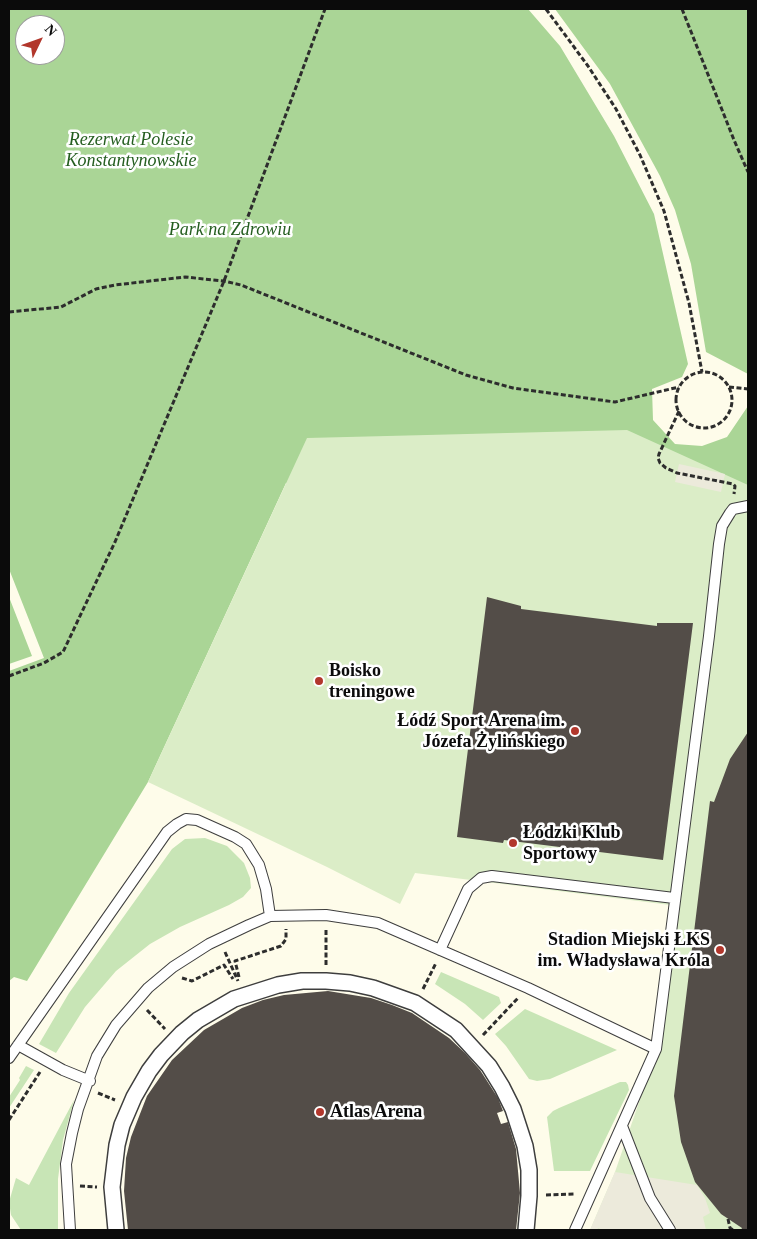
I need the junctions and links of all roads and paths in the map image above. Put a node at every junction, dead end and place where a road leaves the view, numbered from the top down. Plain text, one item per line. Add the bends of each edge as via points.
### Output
1 (326, 9) edge
2 (546, 9) edge
3 (682, 9) edge
4 (748, 172) edge
5 (224, 281) junction
6 (9, 312) edge
7 (702, 372) junction
8 (679, 387) junction
9 (729, 387) junction
10 (748, 389) edge
11 (678, 411) junction
12 (748, 506) edge
13 (733, 510) junction
14 (9, 676) edge
15 (674, 898) junction
16 (270, 916) junction
17 (286, 916) junction
18 (325, 947) dead end
19 (440, 950) junction
20 (325, 957) dead end
21 (230, 962) dead end
22 (433, 969) dead end
23 (233, 979) dead end
24 (192, 981) dead end
25 (427, 982) dead end
26 (528, 988) junction
27 (149, 1013) dead end
28 (159, 1024) dead end
29 (488, 1030) dead end
30 (18, 1045) junction
31 (656, 1050) junction
32 (9, 1058) edge
33 (47, 1062) junction
34 (90, 1081) junction
35 (98, 1093) dead end
36 (110, 1098) dead end
37 (9, 1120) edge
38 (622, 1126) junction
39 (557, 1194) dead end
40 (568, 1194) dead end
41 (728, 1219) dead end
42 (70, 1230) edge
43 (116, 1230) edge
44 (526, 1230) edge
45 (575, 1230) edge
46 (670, 1230) edge
47 (733, 1230) edge

1 - 5 path
2 - 7 path via 616,109 640,155 664,211 689,303
3 - 4 path
5 - 6 path via 185,277 115,285 96,289 61,307
5 - 8 path via 466,375 514,388 615,402
5 - 14 path via 115,542 63,652
7 - 8 path via 689,377
7 - 9 path via 718,375
8 - 11 path
9 - 10 path
9 - 11 path via 733,401 729,415 718,425 698,428 685,421
11 - 13 path via 659,454 660,463 677,473 733,484
12 - 13 lane
13 - 15 lane via 722,526 719,544
15 - 19 lane via 492,876 481,878 468,889
15 - 31 lane
16 - 17 lane
16 - 30 lane via 259,865 246,844 197,820 186,819 167,832
16 - 34 lane via 209,944 148,988 116,1025 98,1056
17 - 19 lane via 326,915 378,923
17 - 21 path via 286,939 281,946 235,961 237,976
18 - 20 path
19 - 26 lane
22 - 25 path
23 - 24 path via 224,966
26 - 29 path
26 - 31 lane
27 - 28 path
30 - 32 lane
30 - 33 lane
31 - 38 lane
33 - 34 lane
33 - 37 path
34 - 42 lane via 78,1109 66,1164
35 - 36 path
38 - 45 lane
38 - 46 lane via 650,1198
39 - 40 path
41 - 47 path
43 - 44 street via 112,1187 117,1145 129,1106 155,1063 186,1030 225,1004 267,988 314,981 367,986 415,1003 456,1030 481,1056 514,1109 522,1133 529,1183

